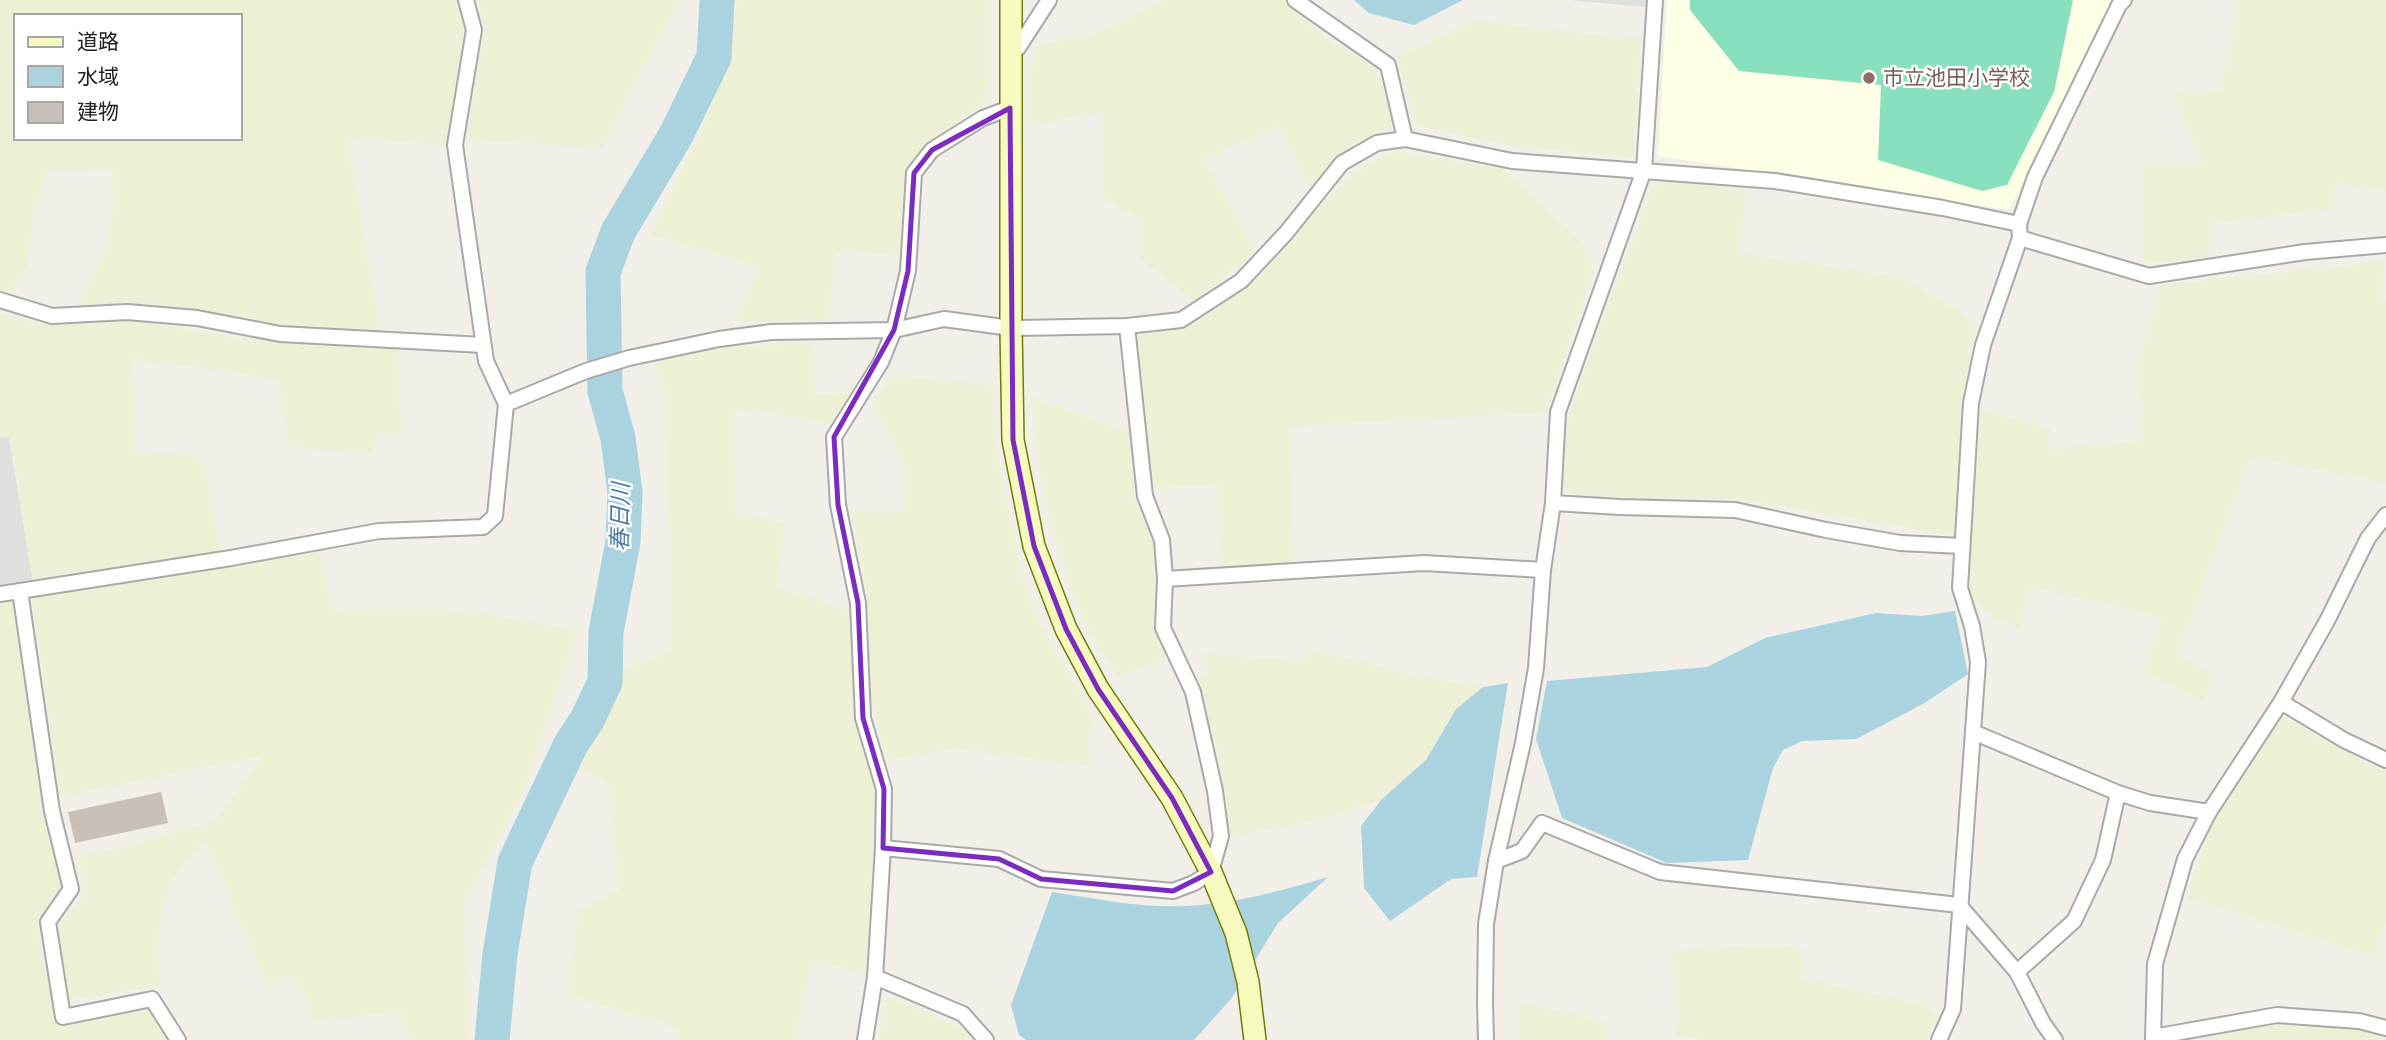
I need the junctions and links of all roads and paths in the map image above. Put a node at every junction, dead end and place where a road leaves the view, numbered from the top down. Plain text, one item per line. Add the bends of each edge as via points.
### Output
1 (466, 0) edge
2 (1011, 0) edge
3 (1049, 0) edge
4 (1295, 0) edge
5 (1655, 0) edge
6 (2124, 0) edge
7 (1012, 53) junction
8 (1010, 108) junction
9 (1405, 139) junction
10 (1644, 170) junction
11 (2020, 231) junction
12 (2386, 245) edge
13 (0, 300) edge
14 (1127, 326) junction
15 (1011, 328) junction
16 (894, 331) junction
17 (483, 345) junction
18 (506, 404) junction
19 (1553, 503) junction
20 (2386, 515) edge
21 (2386, 532) edge
22 (2368, 538) junction
23 (1962, 546) junction
24 (1543, 570) junction
25 (1165, 579) junction
26 (20, 591) junction
27 (0, 594) edge
28 (2281, 702) junction
29 (1973, 732) junction
30 (2386, 760) edge
31 (2118, 793) junction
32 (2209, 812) junction
33 (883, 848) junction
34 (1496, 861) junction
35 (1211, 872) junction
36 (1959, 905) junction
37 (2017, 972) junction
38 (875, 977) junction
39 (2386, 1028) edge
40 (2153, 1039) edge
41 (178, 1040) edge
42 (865, 1040) edge
43 (986, 1040) edge
44 (1255, 1040) edge
45 (1486, 1040) edge
46 (1939, 1040) edge
47 (2055, 1040) edge

1 - 17 street via 474,30 455,145
2 - 7 street
3 - 7 street
4 - 9 street via 1388,65
5 - 10 street
6 - 11 street via 2035,177
7 - 8 street
8 - 15 street
8 - 16 street via 983,118 932,150 914,173 908,271
9 - 10 street via 1513,161
9 - 14 street via 1377,142 1342,163 1241,281 1181,320
10 - 11 street via 1776,181 1943,208
10 - 19 street via 1558,412
11 - 12 street via 2149,276 2305,252
11 - 23 street via 1983,345 1971,404
13 - 17 street via 52,316 127,312 197,318 280,334
14 - 15 street
14 - 25 street via 1145,496 1162,540
15 - 16 street via 944,319
15 - 35 street via 1013,440 1034,546 1066,629 1098,689 1172,798
16 - 18 street via 771,332 719,339 586,371
16 - 33 street via 881,362 834,437 838,505 858,603 863,718 884,789
17 - 18 street
18 - 26 street via 495,516 484,527 379,531
19 - 23 street via 1735,510 1900,543
19 - 24 street
20 - 22 street
21 - 22 street
22 - 28 street
23 - 29 street via 1960,588 1978,662
24 - 25 street via 1424,563
24 - 34 street via 1536,668
25 - 35 street via 1163,628 1193,692 1215,791 1221,836
26 - 27 street
26 - 41 street via 52,811 71,889 48,922 63,1017 152,999
28 - 30 street
28 - 32 street
29 - 31 street
29 - 36 street
31 - 32 street
31 - 37 street via 2103,860 2074,921
32 - 40 street via 2185,859 2155,964
33 - 35 street via 999,859 1041,879 1173,891
33 - 38 street
34 - 36 street via 1522,851 1542,823 1660,872
34 - 45 street via 1486,924
35 - 44 street via 1236,933
36 - 37 street
36 - 46 street via 1953,1009
37 - 47 street
38 - 42 street
38 - 43 street via 963,1014
39 - 40 street via 2359,1021 2277,1015

